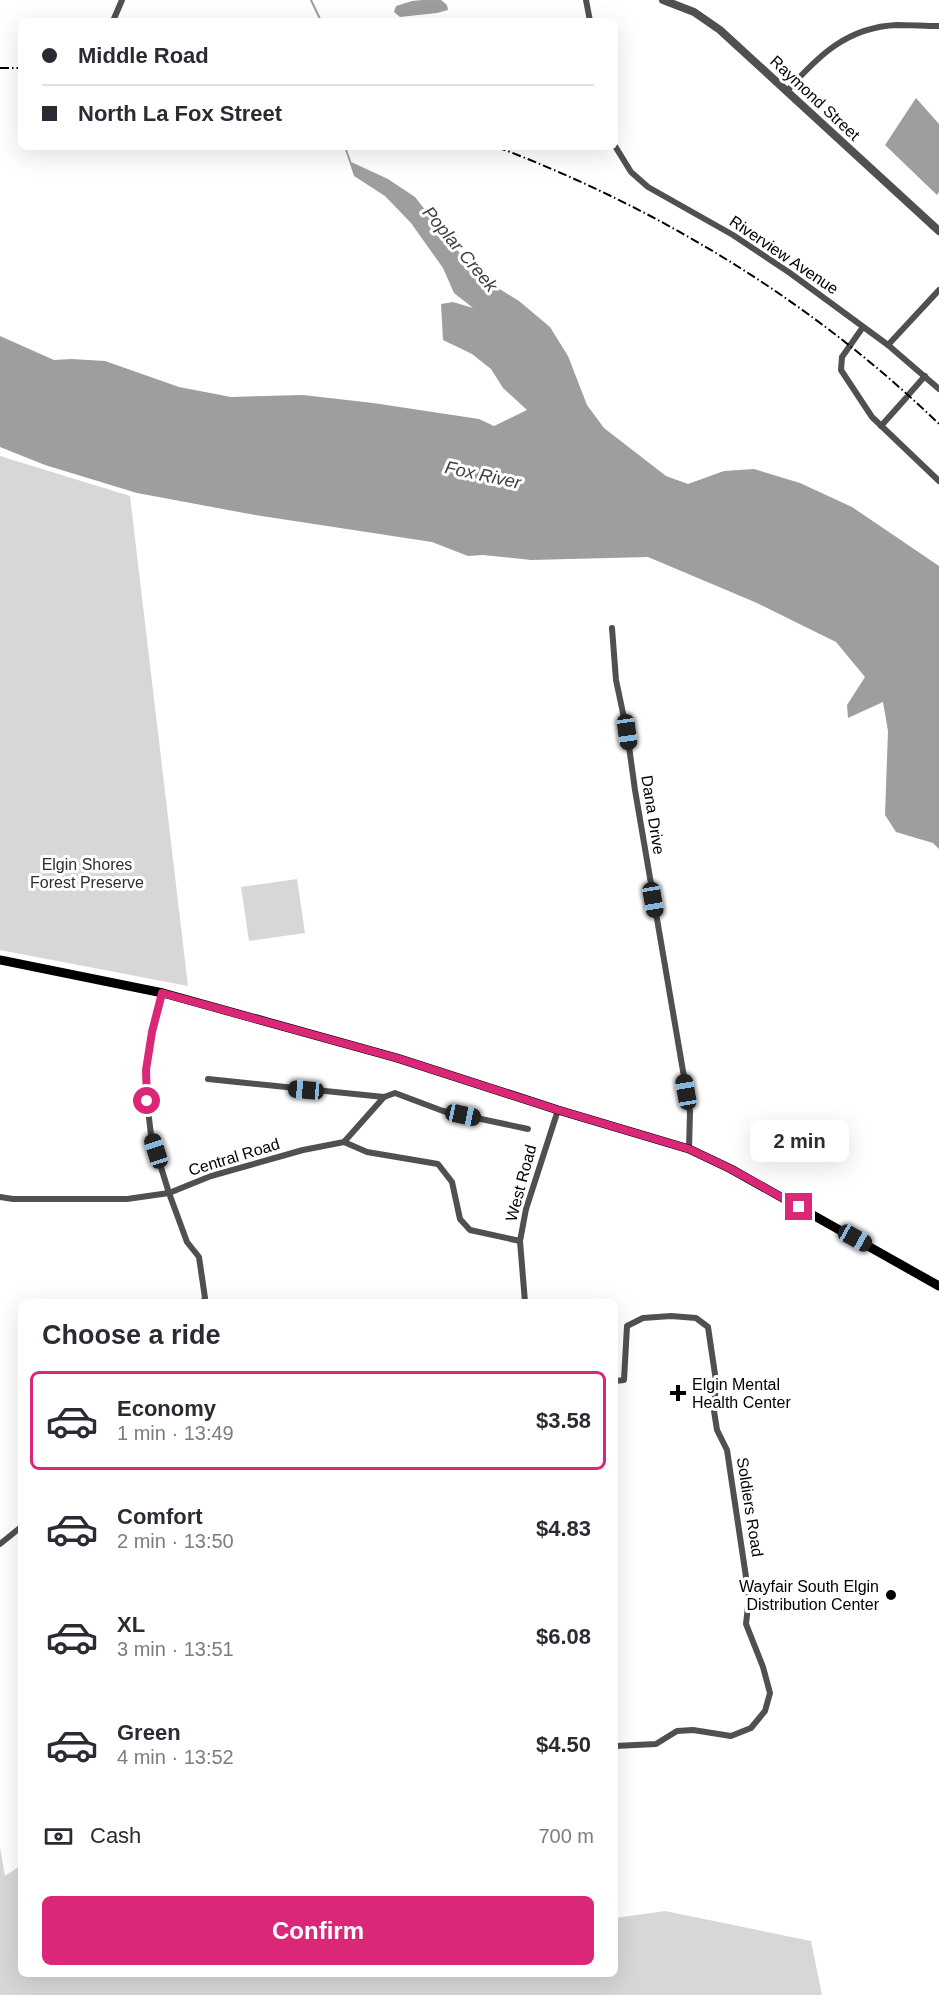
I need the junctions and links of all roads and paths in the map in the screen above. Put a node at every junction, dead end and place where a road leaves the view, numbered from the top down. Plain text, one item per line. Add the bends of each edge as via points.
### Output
1 (122, 0) edge
2 (586, 0) edge
3 (663, 0) edge
4 (114, 18) edge
5 (589, 18) edge
6 (939, 26) edge
7 (787, 91) junction
8 (617, 150) edge
9 (939, 231) edge
10 (939, 290) edge
11 (863, 327) junction
12 (888, 345) junction
13 (925, 376) junction
14 (938, 386) edge
15 (882, 426) junction
16 (939, 481) edge
17 (612, 628) dead end
18 (0, 960) edge
19 (162, 993) junction
20 (208, 1079) dead end
21 (384, 1097) junction
22 (558, 1110) junction
23 (528, 1129) dead end
24 (344, 1142) junction
25 (689, 1149) junction
26 (169, 1193) junction
27 (0, 1197) edge
28 (520, 1241) junction
29 (939, 1286) edge
30 (204, 1299) edge
31 (525, 1299) edge
32 (618, 1381) edge
33 (18, 1529) edge
34 (0, 1544) edge
35 (618, 1746) edge

1 - 4 street
2 - 5 street
3 - 7 street, Raymond Street via 708,20
6 - 7 street via 896,25 857,33 820,56
7 - 9 street, Raymond Street
8 - 11 street, Riverview Avenue via 631,172 648,187 733,235
10 - 12 street
11 - 12 street, Riverview Avenue
11 - 15 street via 842,357 841,370
12 - 13 street, Riverview Avenue
13 - 14 street, Riverview Avenue
13 - 15 street
15 - 16 street
17 - 25 street, Dana Drive via 616,680 690,1112
18 - 19 main road
19 - 22 main road via 397,1058
19 - 26 street via 146,1070 147,1101 151,1135
20 - 21 street, West Road
21 - 23 street, West Road via 395,1093 443,1111
21 - 24 street
22 - 25 main road
22 - 28 street, West Road via 526,1209
24 - 26 street, Central Road via 211,1176
24 - 28 street via 367,1152 438,1164 452,1182 460,1219 470,1230
25 - 29 main road
26 - 27 street, Central Road via 127,1199
26 - 30 street via 186,1242 199,1257
28 - 31 street, West Road
32 - 35 street, Soldiers Road via 624,1380 627,1326 643,1318 671,1316 696,1318 708,1327 716,1381 717,1431 727,1450 749,1597 746,1624 770,1694 765,1711 751,1728 731,1736 676,1731 656,1744
33 - 34 street

